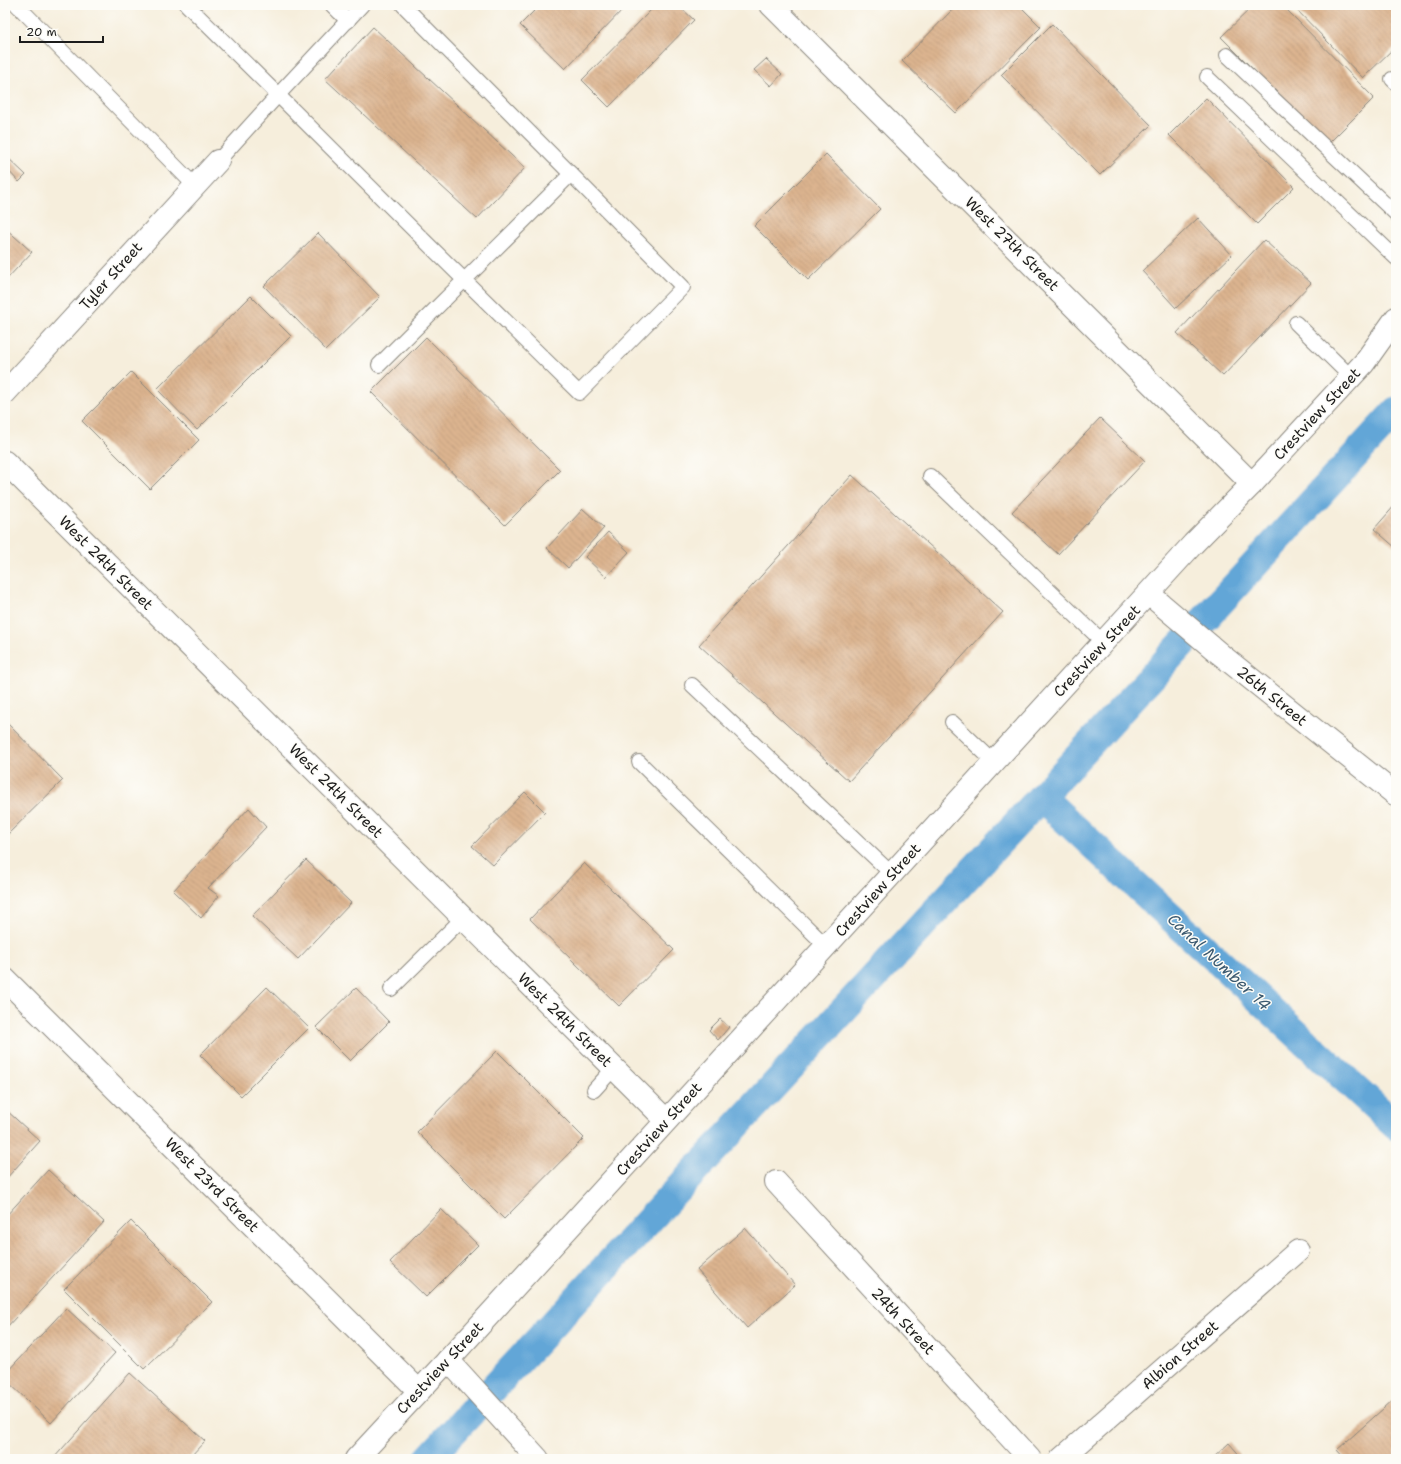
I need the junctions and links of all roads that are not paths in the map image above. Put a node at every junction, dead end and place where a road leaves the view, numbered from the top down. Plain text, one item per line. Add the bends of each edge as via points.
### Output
1 (17, 5) edge
2 (187, 5) edge
3 (332, 5) edge
4 (362, 5) edge
5 (403, 5) edge
6 (771, 5) edge
7 (348, 21) junction
8 (1227, 55) dead end
9 (1207, 77) dead end
10 (278, 95) junction
11 (218, 161) joint
12 (571, 174) junction
13 (194, 185) junction
14 (1396, 214) edge
15 (1396, 258) edge
16 (465, 280) junction
17 (1396, 318) edge
18 (1296, 323) dead end
19 (379, 365) dead end
20 (1351, 377) junction
21 (5, 393) edge
22 (5, 462) edge
23 (930, 476) dead end
24 (1252, 484) junction
25 (1149, 594) junction
26 (1104, 643) junction
27 (692, 685) dead end
28 (952, 722) dead end
29 (639, 762) dead end
30 (995, 763) junction
31 (1396, 795) edge
32 (892, 874) junction
33 (463, 918) junction
34 (826, 946) junction
35 (5, 979) edge
36 (391, 989) dead end
37 (614, 1068) junction
38 (594, 1090) dead end
39 (666, 1120) junction
40 (776, 1182) dead end
41 (1298, 1251) dead end
42 (448, 1360) junction
43 (418, 1390) junction
44 (356, 1459) edge
45 (538, 1459) edge
46 (1030, 1459) edge
47 (1061, 1459) edge

1 - 13 lane
2 - 10 lane
3 - 7 lane
4 - 7 lane
5 - 12 lane
6 - 24 street, West 27th Street
7 - 10 lane
8 - 14 lane
9 - 15 lane
10 - 11 lane
10 - 16 lane
11 - 13 street, Tyler Street
12 - 16 lane
12 - 16 lane via 683,287 579,393
13 - 21 street, Tyler Street
16 - 19 lane
17 - 20 street, Crestview Street
18 - 20 lane
20 - 24 street, Crestview Street
22 - 33 street, West 24th Street
23 - 26 lane
24 - 25 street, Crestview Street via 1193,544
25 - 26 street, Crestview Street
25 - 31 street, 26th Street
26 - 30 street, Crestview Street
27 - 32 lane
28 - 30 lane
29 - 34 lane
30 - 32 street, Crestview Street
32 - 34 street, Crestview Street
33 - 36 lane
33 - 37 street, West 24th Street
34 - 39 street, Crestview Street
35 - 43 street, West 23rd Street
37 - 38 lane
37 - 39 street, West 24th Street
39 - 42 street, Crestview Street
40 - 46 street, 24th Street
41 - 47 street, Albion Street
42 - 43 street, Crestview Street
42 - 45 street
43 - 44 street, Crestview Street

